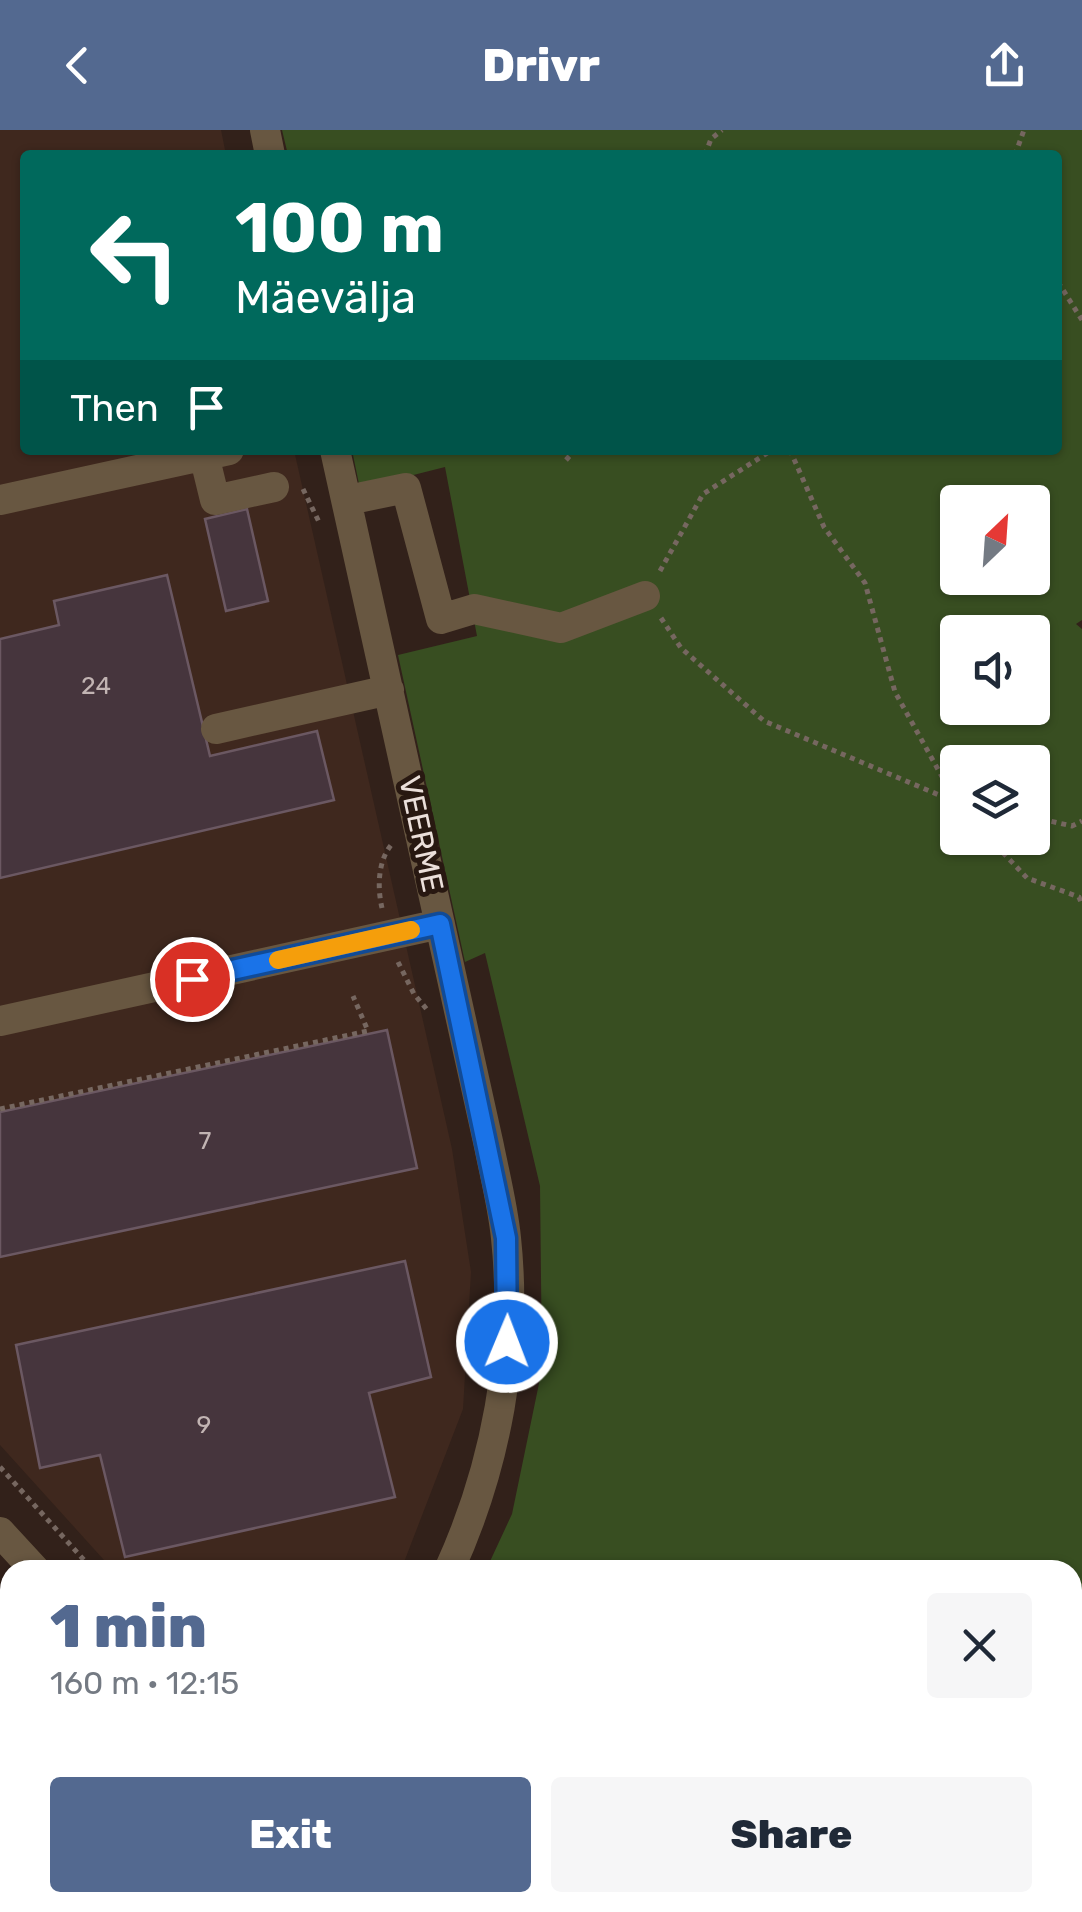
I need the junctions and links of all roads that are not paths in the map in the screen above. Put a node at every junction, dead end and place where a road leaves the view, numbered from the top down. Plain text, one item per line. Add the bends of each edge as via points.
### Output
1 (207, 455) edge
2 (216, 455) edge
3 (337, 455) edge
4 (288, 487) road end
5 (0, 500) edge
6 (348, 500) junction
7 (645, 596) road end
8 (389, 690) junction
9 (216, 729) dead end
10 (440, 924) junction
11 (0, 1021) edge
12 (0, 1532) edge
13 (26, 1560) edge
14 (454, 1560) edge

1 - 5 street
2 - 4 street via 215,500
3 - 6 street, VEERME
6 - 7 street via 406,488 440,619 474,610 562,628
6 - 8 street, VEERME
8 - 9 street
8 - 10 street, VEERME
10 - 11 street
10 - 14 street, VEERME via 498,1192 508,1298 494,1438
12 - 13 street

